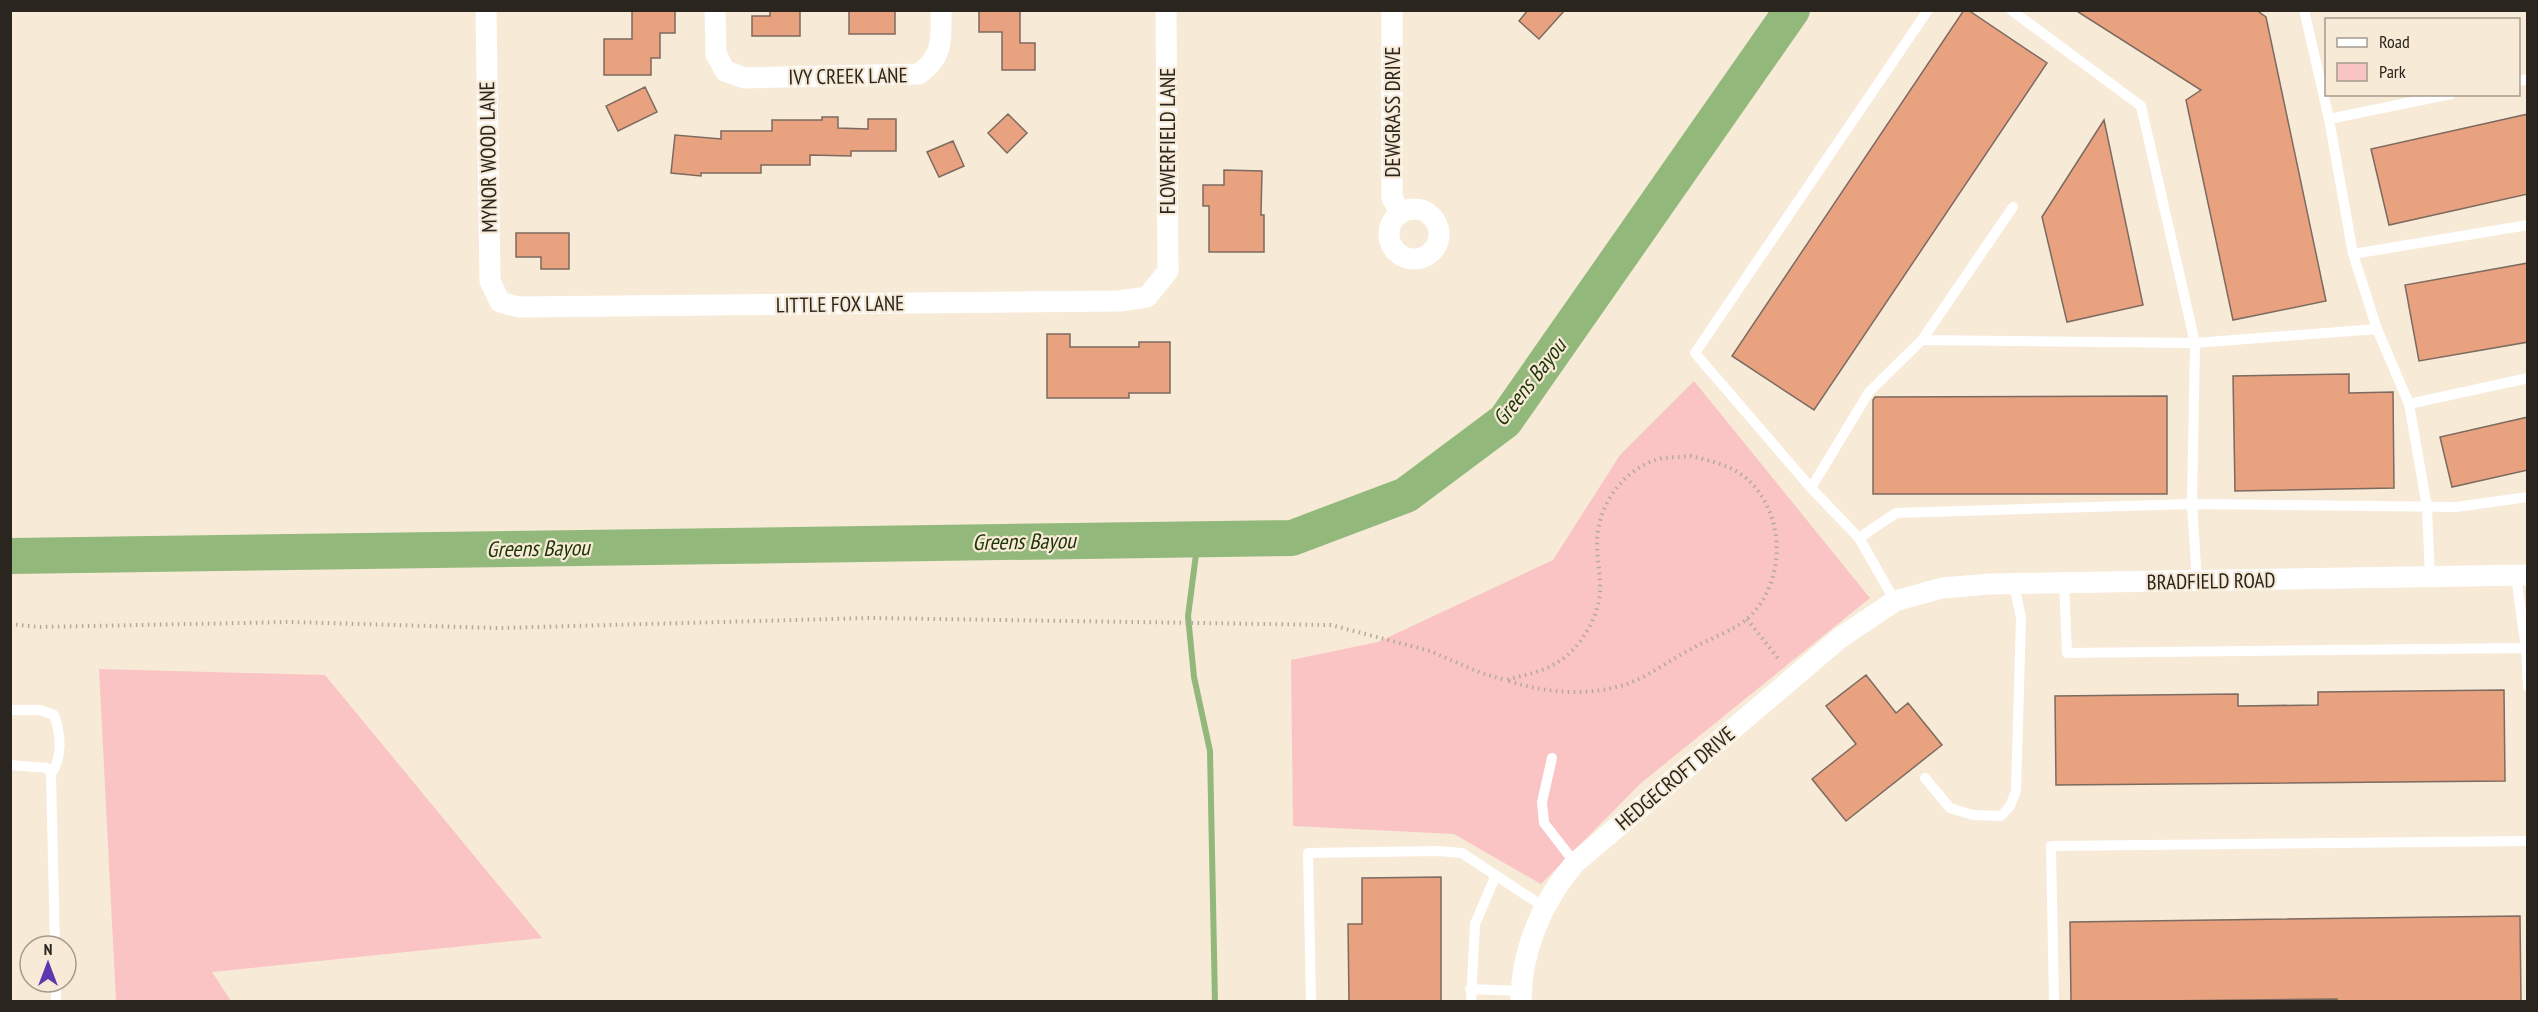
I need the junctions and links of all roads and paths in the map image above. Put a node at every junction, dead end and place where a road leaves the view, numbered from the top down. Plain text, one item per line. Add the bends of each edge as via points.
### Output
1 (486, 10) edge
2 (715, 10) edge
3 (941, 10) edge
4 (1166, 10) edge
5 (1392, 10) edge
6 (1928, 10) edge
7 (2011, 10) edge
8 (2304, 10) edge
9 (2441, 96) edge
10 (2329, 119) junction
11 (2013, 207) dead end
12 (1400, 212) dead end
13 (2528, 225) edge
14 (2353, 254) junction
15 (1168, 271) joint
16 (500, 302) joint
17 (2377, 329) junction
18 (1922, 340) junction
19 (2195, 344) junction
20 (2528, 378) edge
21 (2409, 404) junction
22 (1811, 488) junction
23 (2528, 497) edge
24 (2192, 504) junction
25 (2427, 507) junction
26 (1859, 538) junction
27 (2522, 576) edge
28 (2430, 578) junction
29 (2197, 581) junction
30 (2014, 584) junction
31 (2064, 584) junction
32 (1895, 601) junction
33 (1747, 619) junction
34 (10, 624) edge
35 (2526, 648) junction
36 (1780, 661) dead end
37 (1506, 680) junction
38 (2528, 687) edge
39 (10, 710) edge
40 (1552, 758) dead end
41 (10, 765) edge
42 (51, 774) junction
43 (1925, 778) dead end
44 (2528, 841) edge
45 (1575, 863) junction
46 (1496, 875) junction
47 (1544, 907) junction
48 (55, 934) edge
49 (1470, 990) junction
50 (1521, 996) edge
51 (1311, 1002) edge
52 (1471, 1002) edge
53 (2054, 1002) edge

1 - 16 street, MYNOR WOOD LANE via 490,281
2 - 3 street, IVY CREEK LANE via 716,54 725,71 745,78 920,74 934,64 942,43
4 - 15 street, FLOWERFIELD LANE
5 - 12 street, DEWGRASS DRIVE via 1392,198
6 - 22 lane via 1695,353
7 - 19 lane via 2141,106
8 - 10 lane
9 - 10 lane
10 - 14 lane
11 - 18 lane
13 - 14 lane
14 - 17 lane
15 - 16 street, LITTLE FOX LANE via 1147,297 1119,301 518,307
17 - 19 lane
17 - 21 lane
18 - 19 lane
18 - 22 lane via 1869,392
19 - 24 lane
20 - 21 lane
21 - 25 lane
22 - 26 lane
23 - 25 lane
24 - 25 lane
24 - 26 lane via 1896,513
24 - 29 lane
25 - 28 lane
26 - 32 lane
27 - 28 street, BRADFIELD ROAD
27 - 35 lane
28 - 29 street, BRADFIELD ROAD
29 - 31 street, BRADFIELD ROAD
30 - 31 street, BRADFIELD ROAD
30 - 32 street, BRADFIELD ROAD via 1942,588
30 - 43 lane via 2021,618 2016,791 2010,806 2001,816 1973,815 1950,808
31 - 35 lane via 2067,653
32 - 45 street, HEDGECROFT DRIVE via 1840,638
33 - 36 path
33 - 37 path via 1628,684 1562,692
33 - 37 path via 1771,584 1777,559 1776,528 1764,499 1744,477 1719,462 1690,456 1661,459 1634,471 1616,488 1603,513 1597,541 1600,596 1579,644 1558,662
34 - 37 path via 39,627 291,622 499,628 869,618 1331,625 1430,651
35 - 38 lane
39 - 42 lane via 40,710 54,715 60,757
40 - 45 lane via 1542,802 1544,823
41 - 42 lane via 47,768
42 - 48 lane
44 - 53 lane via 2051,846
45 - 47 street, HEDGECROFT DRIVE
46 - 47 lane
46 - 49 lane via 1475,924
46 - 51 lane via 1462,853 1438,850 1308,853
47 - 50 street, HEDGECROFT DRIVE via 1527,958
49 - 50 lane
49 - 52 lane

